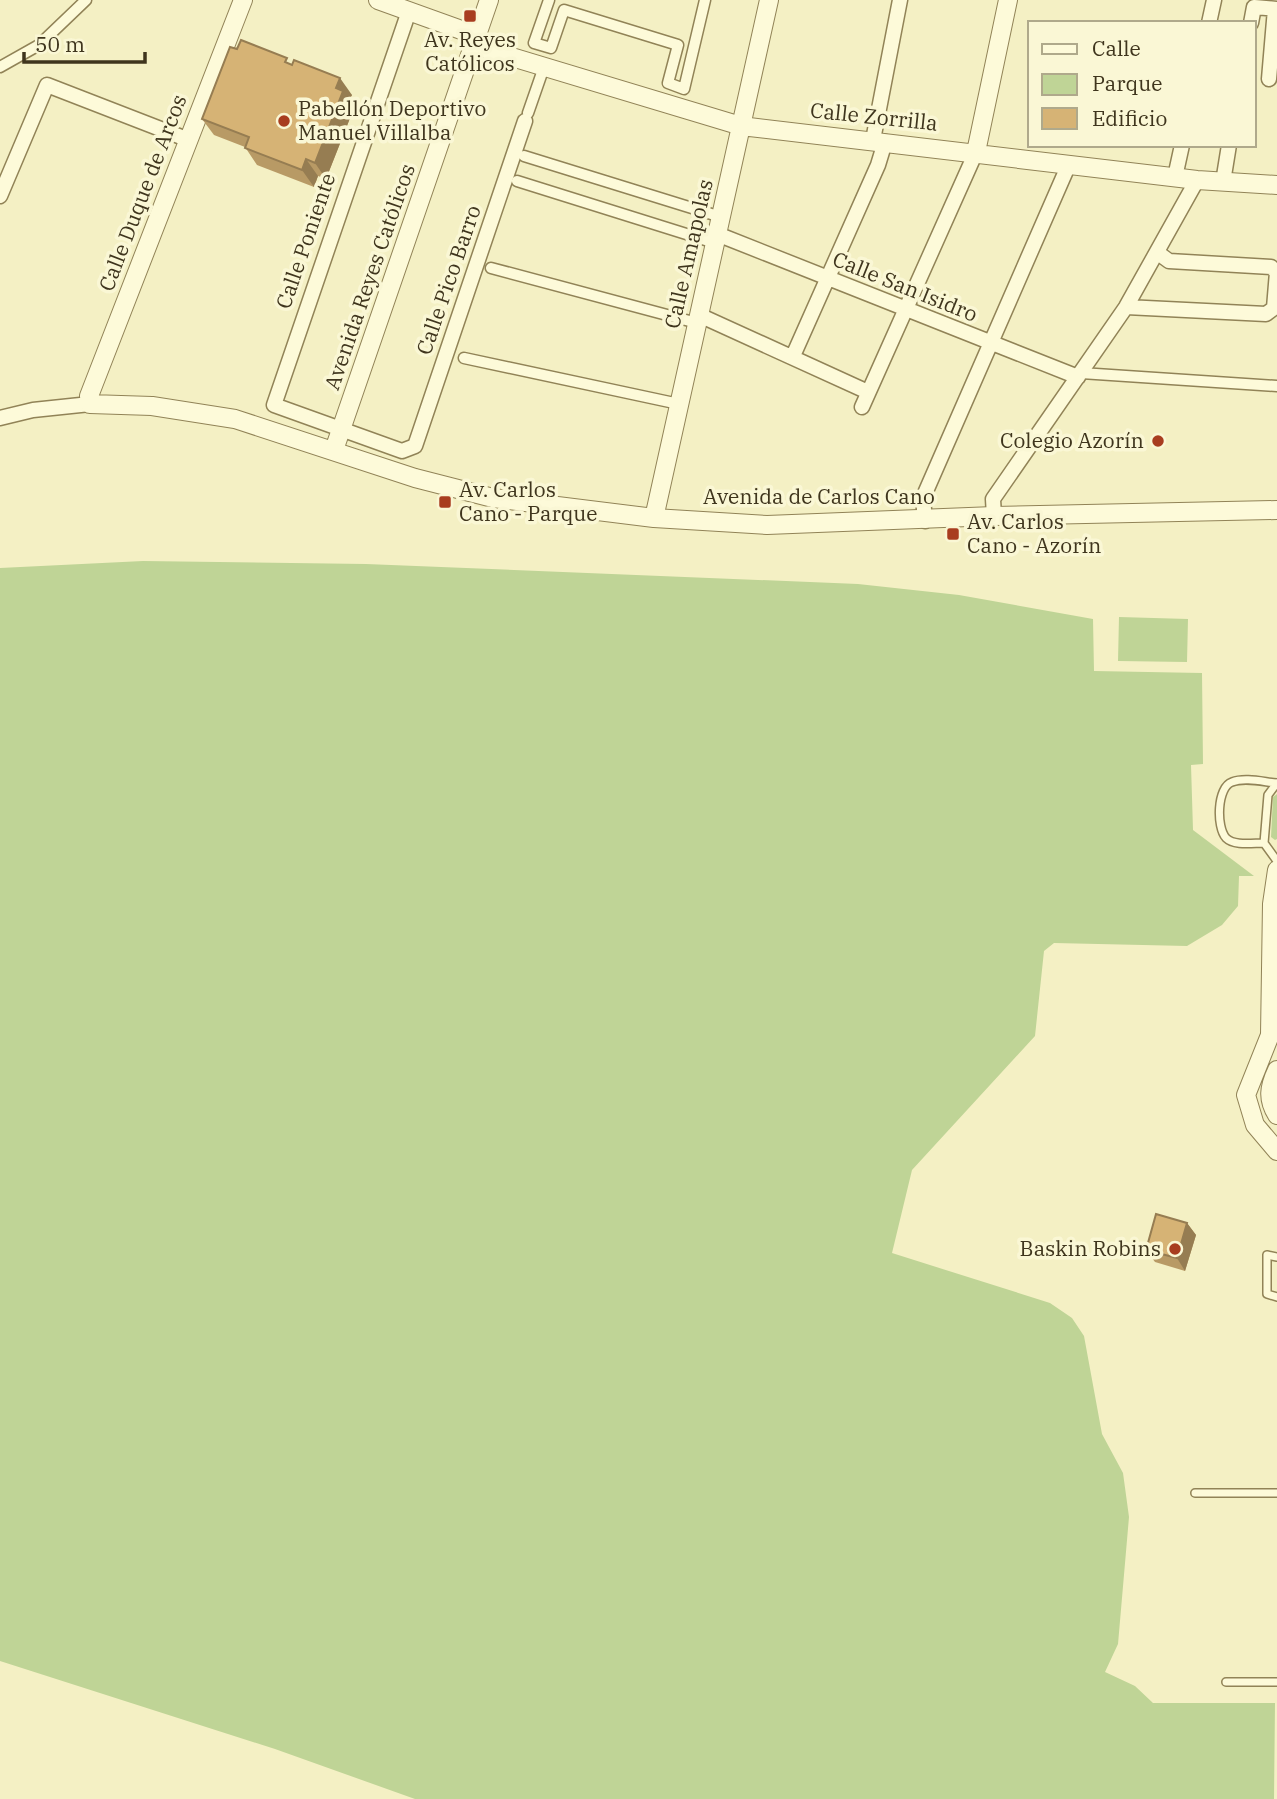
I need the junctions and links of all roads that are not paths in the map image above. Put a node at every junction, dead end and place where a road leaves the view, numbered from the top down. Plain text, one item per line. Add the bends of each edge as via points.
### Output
1 (86, 0) edge
2 (243, 0) edge
3 (378, 0) edge
4 (489, 0) edge
5 (697, 0) edge
6 (705, 0) edge
7 (769, 0) edge
8 (900, 0) edge
9 (1008, 0) edge
10 (1214, 0) edge
11 (553, 1) edge
12 (1276, 9) edge
13 (409, 11) junction
14 (1209, 21) edge
15 (1251, 21) edge
16 (477, 41) junction
17 (688, 44) junction
18 (540, 45) junction
19 (539, 65) junction
20 (0, 67) edge
21 (1267, 79) edge
22 (679, 87) junction
23 (675, 107) junction
24 (527, 117) joint
25 (741, 126) junction
26 (189, 140) junction
27 (879, 141) junction
28 (1182, 147) edge
29 (1228, 147) edge
30 (976, 152) junction
31 (524, 156) dead end
32 (1069, 164) junction
33 (1175, 177) junction
34 (1197, 180) junction
35 (517, 181) dead end
36 (1223, 182) junction
37 (1277, 185) edge
38 (0, 196) edge
39 (718, 231) junction
40 (1158, 253) junction
41 (491, 268) dead end
42 (828, 279) junction
43 (1126, 307) junction
44 (906, 310) junction
45 (698, 319) junction
46 (992, 344) junction
47 (793, 356) junction
48 (464, 358) dead end
49 (1079, 375) junction
50 (1277, 386) edge
51 (868, 393) junction
52 (90, 404) junction
53 (679, 404) junction
54 (862, 407) dead end
55 (0, 418) edge
56 (341, 430) junction
57 (334, 450) junction
58 (1277, 510) edge
59 (994, 516) junction
60 (653, 518) junction
61 (925, 521) junction
62 (1277, 783) edge
63 (1264, 843) junction
64 (1277, 861) edge
65 (1277, 870) edge
66 (1277, 1070) edge
67 (1277, 1115) edge
68 (1277, 1151) edge
69 (1277, 1257) edge
70 (1277, 1297) edge
71 (1195, 1493) dead end
72 (1277, 1493) edge
73 (1226, 1682) dead end
74 (1277, 1682) edge

1 - 20 street via 39,45
2 - 26 street, Calle Duque de Arcos
3 - 13 street, Calle Zorrilla
4 - 16 street, Avenida Reyes Católicos
5 - 17 street
6 - 22 street via 684,89
7 - 25 street, Calle Amapolas
8 - 27 street
9 - 30 street
10 - 14 street
11 - 17 street
11 - 18 street, Calle Pico Barro
12 - 15 street via 1254,7
12 - 21 street
13 - 16 street, Calle Zorrilla
13 - 56 street, Calle Poniente via 274,405
16 - 19 street, Calle Zorrilla
16 - 56 street, Avenida Reyes Católicos
17 - 22 street
18 - 19 street, Calle Pico Barro
18 - 22 street via 551,48 564,10 678,45 668,83
19 - 23 street, Calle Zorrilla
19 - 24 street, Calle Pico Barro
22 - 23 street
23 - 25 street, Calle Zorrilla
24 - 56 street, Calle Pico Barro via 415,446 402,450
25 - 27 street, Calle Zorrilla
25 - 39 street, Calle Amapolas
26 - 38 street via 47,85
26 - 52 street, Calle Duque de Arcos via 89,396
27 - 30 street, Calle Zorrilla
27 - 42 street via 878,165
28 - 33 street
29 - 36 street
30 - 32 street, Calle Zorrilla
30 - 44 street
31 - 39 street
32 - 33 street, Calle Zorrilla
32 - 46 street
33 - 34 street, Calle Zorrilla
34 - 36 street, Calle Zorrilla
34 - 40 street
35 - 39 street
36 - 37 street, Calle Zorrilla
39 - 42 street, Calle San Isidro
39 - 45 street, Calle Amapolas
40 - 43 street
40 - 43 street via 1169,261 1270,267 1277,272 1274,309 1266,314
41 - 45 street
42 - 44 street, Calle San Isidro
42 - 47 street
43 - 49 street
44 - 46 street, Calle San Isidro
44 - 51 street
45 - 47 street
45 - 53 street, Calle Amapolas
46 - 49 street, Calle San Isidro
46 - 61 street via 923,498
47 - 51 street
48 - 53 street
49 - 50 street
49 - 59 street via 993,499
51 - 54 street
52 - 55 street, Avenida de Carlos Cano
52 - 57 street, Avenida de Carlos Cano via 152,406 223,417
53 - 60 street, Calle Amapolas
56 - 57 street, Avenida Reyes Católicos
57 - 60 street, Avenida de Carlos Cano via 493,498
58 - 59 street, Avenida de Carlos Cano
59 - 61 street, Avenida de Carlos Cano
60 - 61 street, Avenida de Carlos Cano via 767,525
62 - 63 lane via 1268,795
62 - 63 lane via 1231,782 1221,797 1222,831 1227,839
63 - 64 lane
65 - 68 street via 1272,904 1270,1035 1246,1096 1255,1125
66 - 67 street via 1269,1091
69 - 70 lane via 1267,1255 1267,1294
71 - 72 lane
73 - 74 lane

